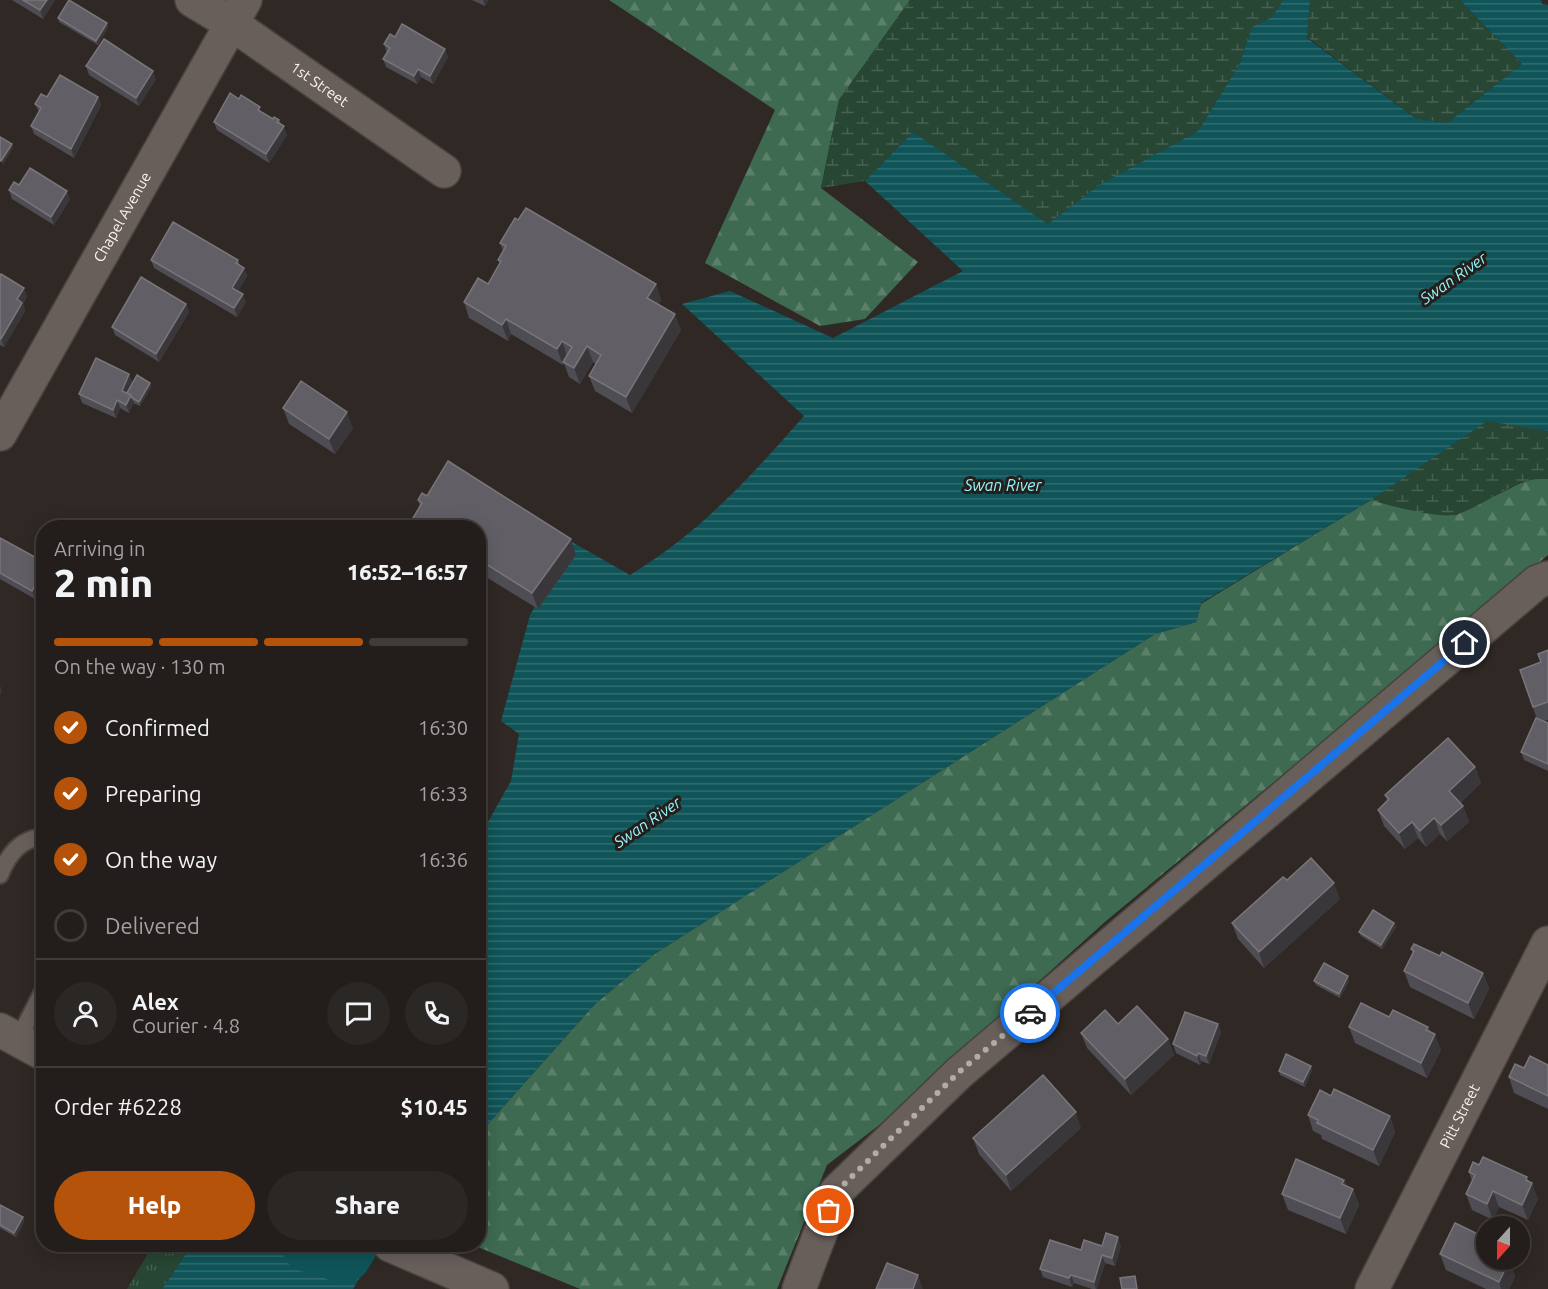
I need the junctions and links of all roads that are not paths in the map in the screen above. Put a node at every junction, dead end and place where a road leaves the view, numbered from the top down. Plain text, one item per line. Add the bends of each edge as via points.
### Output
1 (192, 0) edge
2 (238, 12) edge
3 (444, 171) dead end
4 (4, 415) edge
5 (1548, 578) edge
6 (36, 837) edge
7 (2, 862) edge
8 (1548, 943) edge
9 (36, 1006) edge
10 (20, 1041) edge
11 (407, 1252) edge
12 (492, 1289) edge
13 (799, 1289) edge
14 (1372, 1289) edge

1 - 2 street, 1st Street
2 - 3 street, 1st Street
2 - 4 street, Chapel Avenue
5 - 13 street via 1537,582 959,1072 836,1192
6 - 7 lane via 20,845
8 - 14 street, Pitt Street
9 - 10 lane
11 - 12 street

